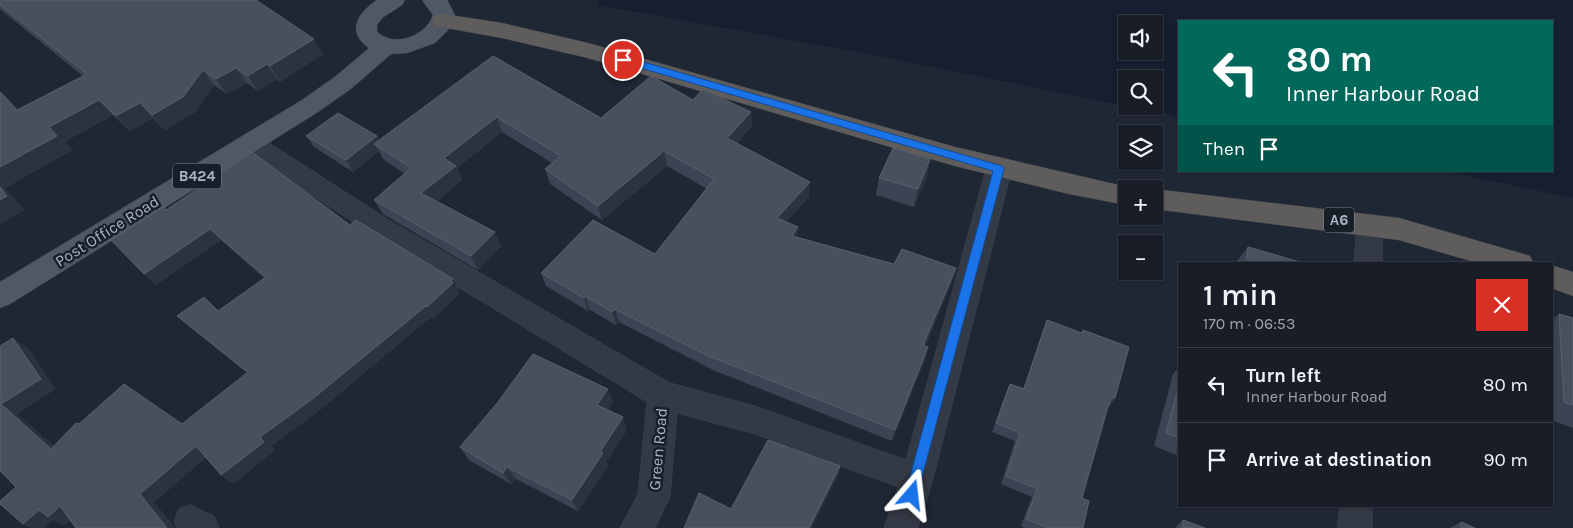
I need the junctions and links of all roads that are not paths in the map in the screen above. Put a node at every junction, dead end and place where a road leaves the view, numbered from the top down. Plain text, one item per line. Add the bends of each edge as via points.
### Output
1 (433, 0) edge
2 (381, 3) edge
3 (443, 21) junction
4 (386, 46) junction
5 (250, 143) junction
6 (998, 169) junction
7 (1118, 193) edge
8 (1163, 200) edge
9 (1370, 225) junction
10 (1368, 262) edge
11 (1513, 262) edge
12 (1553, 277) edge
13 (1573, 284) edge
14 (0, 296) edge
15 (663, 395) junction
16 (917, 478) junction
17 (1356, 507) edge
18 (637, 528) edge
19 (901, 528) edge
20 (1355, 528) edge

1 - 3 main road via 443,9
2 - 4 main road via 371,14 366,30 376,42
3 - 4 main road via 439,29 422,41
3 - 6 highway via 502,29 559,42
4 - 5 main road, Post Office Road / B424 via 338,87
5 - 14 main road, Post Office Road / B424
5 - 15 street via 380,227
6 - 7 highway
6 - 16 street
8 - 9 highway, A6
9 - 10 street
9 - 11 highway, A6 via 1432,237
12 - 13 highway
15 - 16 street via 755,420
15 - 18 street, Green Road via 654,498
16 - 19 street
17 - 20 street

